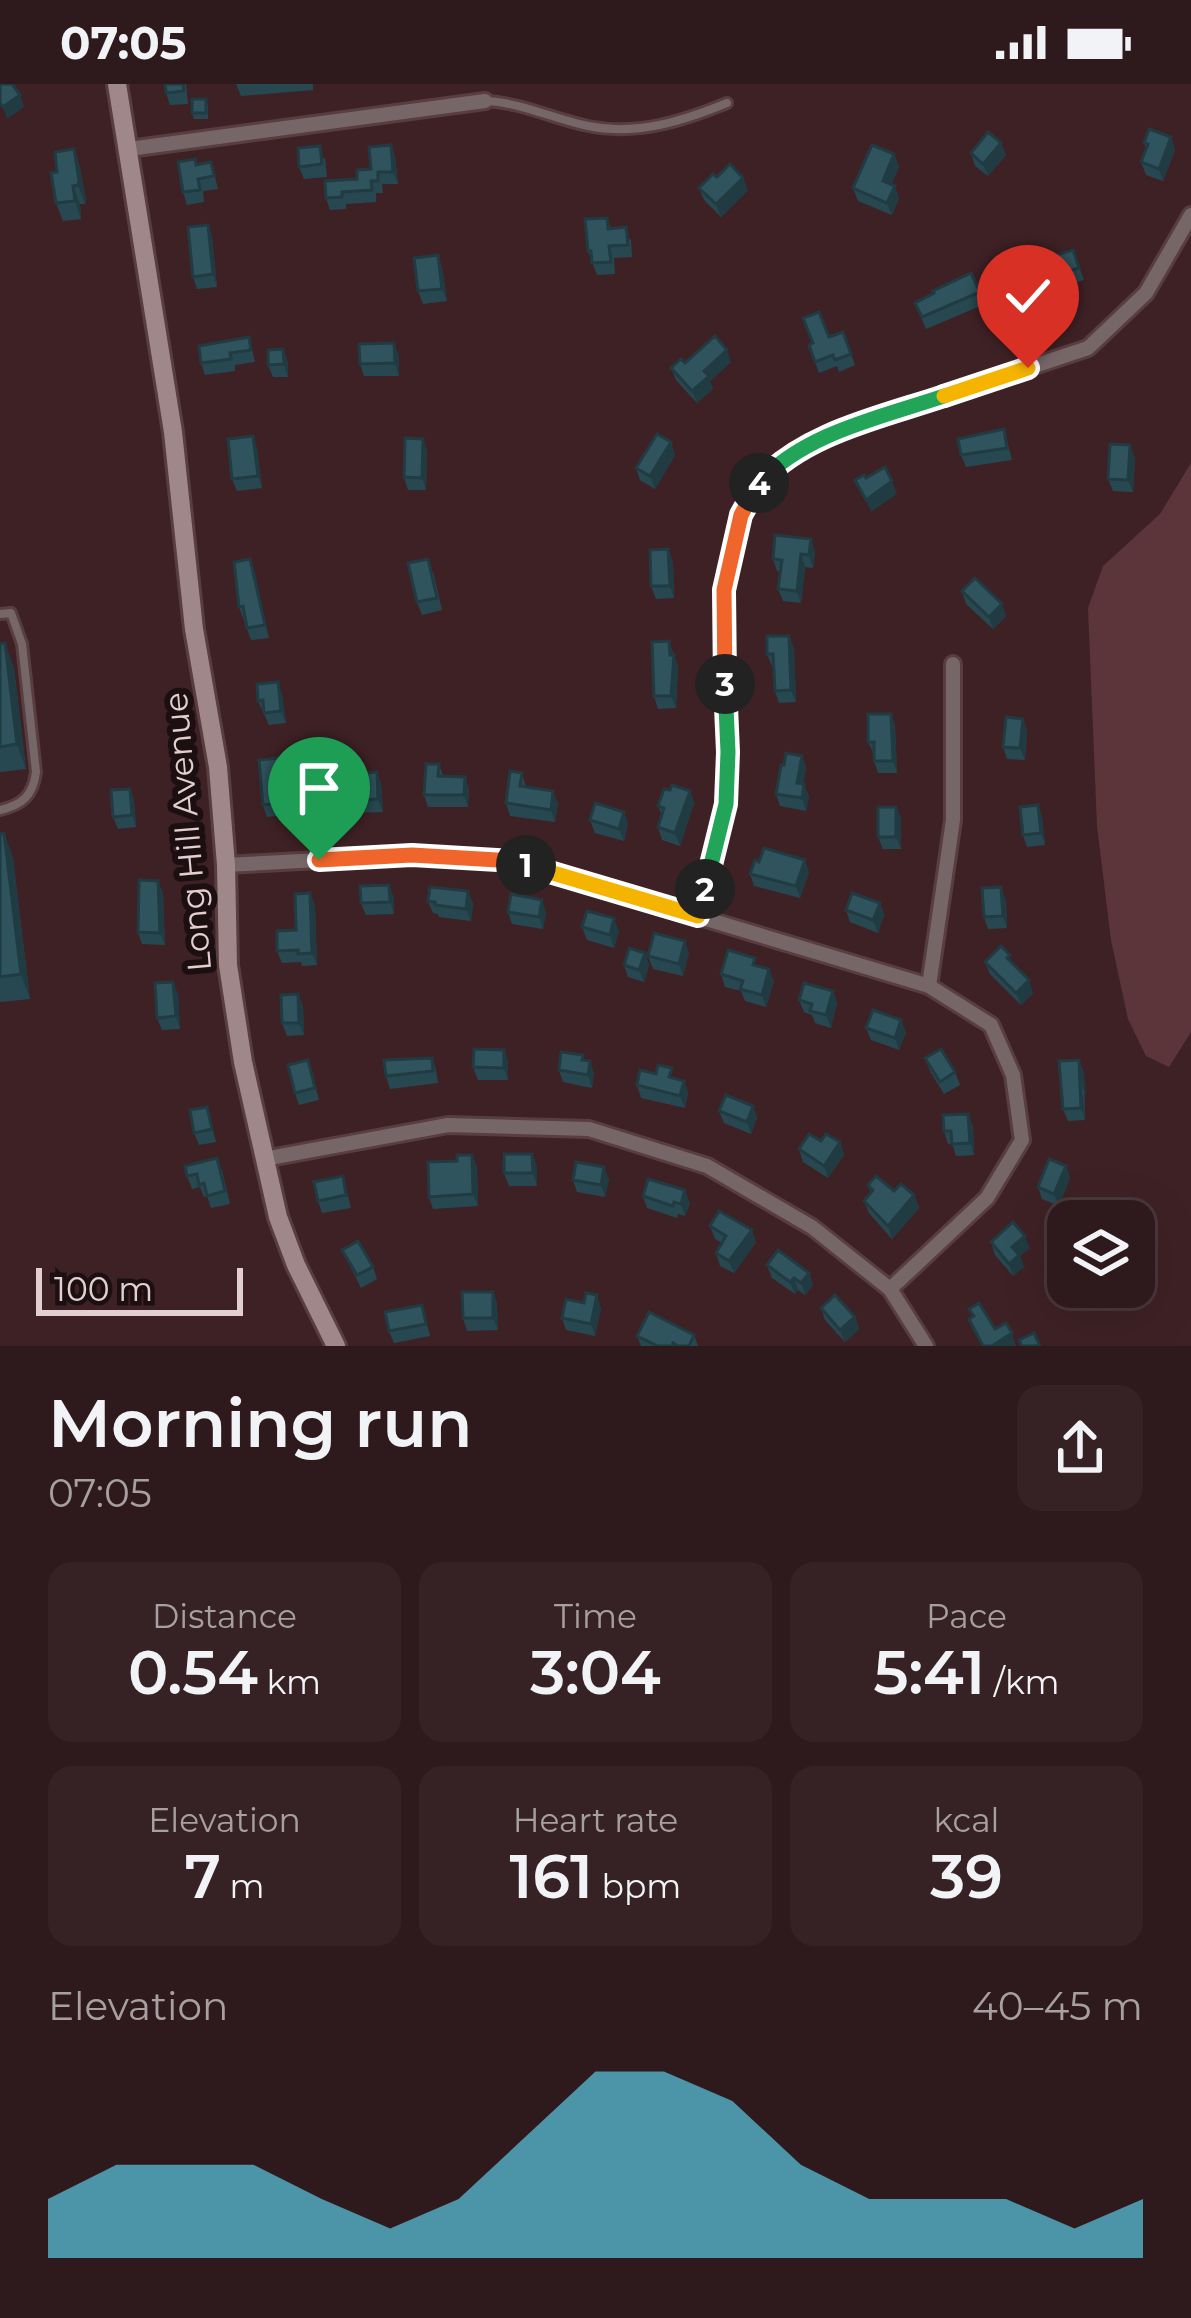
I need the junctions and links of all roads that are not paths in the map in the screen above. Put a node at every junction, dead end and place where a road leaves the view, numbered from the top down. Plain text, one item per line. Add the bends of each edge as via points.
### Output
1 (117, 84) edge
2 (485, 101) joint
3 (727, 103) dead end
4 (129, 149) junction
5 (1191, 215) edge
6 (0, 614) edge
7 (953, 664) dead end
8 (0, 810) edge
9 (226, 865) junction
10 (698, 916) junction
11 (929, 986) junction
12 (264, 1159) junction
13 (890, 1288) junction
14 (329, 1344) edge
15 (926, 1346) edge

1 - 4 street, Long Hill Avenue
2 - 3 lane via 617,129 677,122
2 - 4 street
4 - 9 street, Long Hill Avenue
5 - 10 street via 1146,293 1088,348 860,424 803,448 761,479 741,515 724,590 726,804
6 - 8 lane via 11,613 22,644 36,772 23,802
7 - 11 street via 953,820
9 - 10 street via 412,855 513,861
9 - 12 street, Long Hill Avenue via 228,965
10 - 11 street
11 - 13 street via 991,1024 1013,1075 1022,1140 987,1198
12 - 13 street via 448,1125 590,1129 707,1166 812,1227
12 - 14 street, Long Hill Avenue via 278,1217
13 - 15 street

